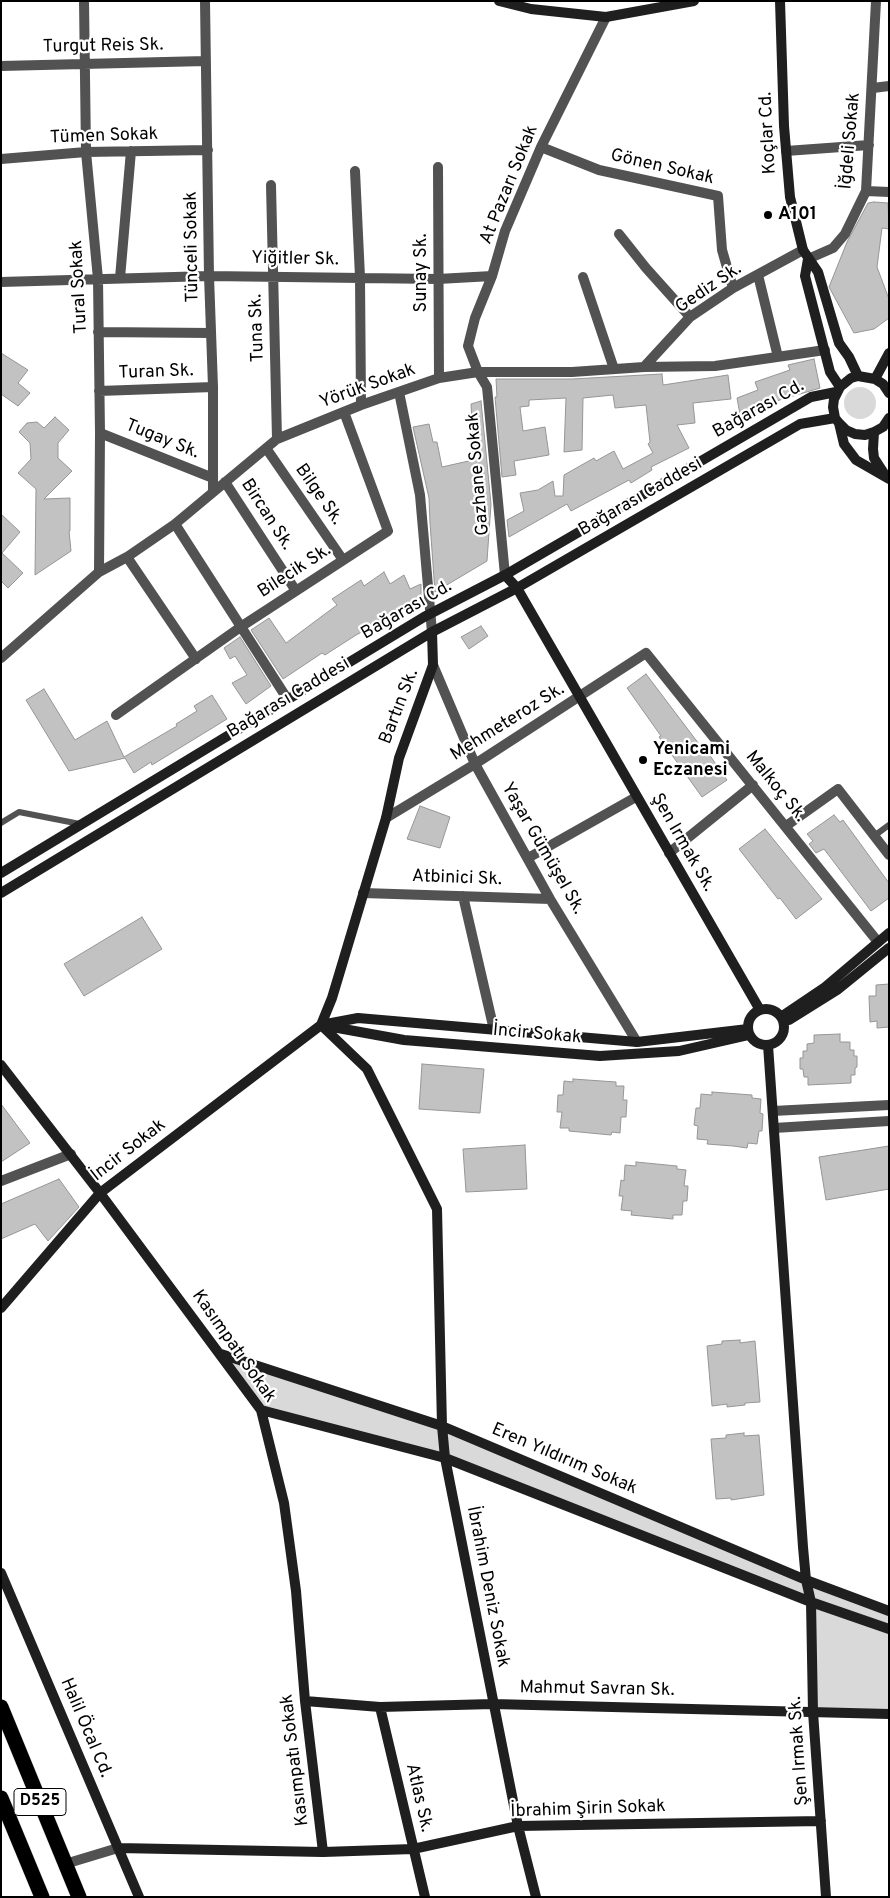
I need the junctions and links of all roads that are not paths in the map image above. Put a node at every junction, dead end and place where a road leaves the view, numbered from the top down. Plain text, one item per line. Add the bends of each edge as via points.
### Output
1 (84, 1) edge
2 (205, 1) edge
3 (499, 1) edge
4 (694, 1) edge
5 (780, 1) edge
6 (876, 1) edge
7 (606, 17) junction
8 (206, 61) junction
9 (85, 64) junction
10 (1, 66) edge
11 (889, 86) edge
12 (873, 88) junction
13 (869, 145) junction
14 (541, 147) junction
15 (208, 150) junction
16 (132, 151) junction
17 (786, 151) junction
18 (86, 152) junction
19 (1, 159) edge
20 (438, 167) dead end
21 (355, 171) dead end
22 (271, 185) dead end
23 (866, 191) junction
24 (889, 192) edge
25 (619, 234) dead end
26 (806, 255) junction
27 (758, 275) junction
28 (209, 276) junction
29 (272, 276) junction
30 (492, 276) junction
31 (360, 277) junction
32 (583, 277) dead end
33 (120, 278) junction
34 (98, 279) junction
35 (438, 279) junction
36 (1, 282) edge
37 (733, 288) junction
38 (690, 317) junction
39 (98, 332) junction
40 (211, 332) junction
41 (825, 350) junction
42 (889, 353) edge
43 (778, 357) junction
44 (644, 367) junction
45 (614, 369) junction
46 (478, 372) junction
47 (858, 376) junction
48 (439, 378) junction
49 (875, 379) junction
50 (213, 387) junction
51 (838, 389) junction
52 (99, 391) junction
53 (399, 392) junction
54 (889, 392) edge
55 (361, 405) junction
56 (344, 412) junction
57 (889, 418) edge
58 (837, 420) junction
59 (874, 432) junction
60 (100, 433) junction
61 (277, 439) junction
62 (266, 448) junction
63 (887, 477) edge
64 (213, 478) junction
65 (225, 482) junction
66 (213, 492) junction
67 (175, 524) junction
68 (127, 557) junction
69 (343, 560) junction
70 (99, 572) junction
71 (505, 575) junction
72 (517, 588) junction
73 (296, 591) junction
74 (429, 615) junction
75 (242, 626) junction
76 (432, 632) junction
77 (646, 653) joint
78 (3, 655) edge
79 (196, 659) junction
80 (434, 665) junction
81 (579, 697) junction
82 (288, 700) junction
83 (116, 715) dead end
84 (475, 764) junction
85 (753, 785) junction
86 (636, 796) junction
87 (386, 818) junction
88 (1, 823) edge
89 (81, 825) junction
90 (889, 825) edge
91 (786, 826) junction
92 (874, 836) junction
93 (89, 839) junction
94 (669, 854) junction
95 (889, 855) edge
96 (528, 858) junction
97 (1, 873) edge
98 (1, 893) edge
99 (363, 893) junction
100 (463, 896) junction
101 (550, 898) junction
102 (889, 933) edge
103 (878, 942) junction
104 (889, 948) edge
105 (760, 1010) junction
106 (783, 1020) junction
107 (321, 1025) junction
108 (494, 1030) junction
109 (749, 1032) junction
110 (637, 1042) junction
111 (768, 1046) junction
112 (1, 1065) edge
113 (889, 1105) edge
114 (773, 1111) junction
115 (889, 1121) edge
116 (774, 1128) junction
117 (70, 1154) junction
118 (1, 1180) edge
119 (100, 1193) junction
120 (1, 1308) edge
121 (221, 1354) junction
122 (261, 1410) junction
123 (442, 1426) junction
124 (445, 1458) junction
125 (1, 1573) edge
126 (806, 1580) junction
127 (811, 1602) junction
128 (889, 1611) edge
129 (889, 1629) edge
130 (305, 1701) junction
131 (493, 1704) junction
132 (1, 1707) edge
133 (380, 1707) junction
134 (813, 1712) junction
135 (889, 1714) edge
136 (1, 1798) edge
137 (822, 1821) junction
138 (518, 1826) junction
139 (118, 1848) junction
140 (413, 1849) junction
141 (323, 1852) junction
142 (65, 1864) junction
143 (42, 1897) edge
144 (79, 1897) edge
145 (139, 1897) edge
146 (425, 1897) edge
147 (536, 1897) edge
148 (826, 1897) edge

1 - 9 street, Tural Sokak
2 - 8 street, Tünceli Sokak
3 - 7 main road via 531,9
4 - 7 main road
5 - 17 main road, Koçlar Cd.
6 - 12 street, İğdeli Sokak
7 - 14 street, At Pazarı Sokak
8 - 9 street, Turgut Reis Sk.
8 - 15 street, Tünceli Sokak
9 - 10 street, Turgut Reis Sk.
9 - 18 street, Tural Sokak
11 - 12 street
12 - 13 street, İğdeli Sokak
13 - 17 street
13 - 23 street, İğdeli Sokak
14 - 30 street, At Pazarı Sokak via 505,231
14 - 37 street, Gönen Sokak via 599,170 718,196 722,250
15 - 16 street, Tümen Sokak
15 - 28 street, Tünceli Sokak
16 - 18 street, Tümen Sokak
16 - 33 street
17 - 26 main road, Koçlar Cd. via 790,197
18 - 19 street, Tümen Sokak
18 - 34 street, Tural Sokak
20 - 35 street, Sunay Sk.
21 - 31 street
22 - 29 street, Tuna Sk.
23 - 24 street
23 - 26 street, İğdeli Sokak via 846,234 833,248
25 - 38 street
26 - 27 street, Gediz Sk.
26 - 41 main road, Koçlar Cd. via 804,276
26 - 47 main road, Koçlar Cd. via 818,272 839,343
27 - 37 street, Gediz Sk.
27 - 43 street
28 - 29 street, Yiğitler Sk.
28 - 33 street, Yiğitler Sk.
28 - 40 street, Tünceli Sokak
29 - 31 street, Yiğitler Sk.
29 - 61 street, Tuna Sk.
30 - 35 street, Yiğitler Sk.
30 - 46 street, At Pazarı Sokak via 468,346
31 - 35 street, Yiğitler Sk.
31 - 55 street
32 - 45 street
33 - 34 street, Yiğitler Sk.
34 - 36 street, Yiğitler Sk.
34 - 39 street, Tural Sokak
35 - 48 street, Sunay Sk.
37 - 38 street, Gediz Sk.
38 - 44 street, Gediz Sk.
39 - 40 street
39 - 52 street, Tural Sokak
40 - 50 street, Tünceli Sokak
41 - 43 street, Yörük Sokak
41 - 51 main road, Koçlar Cd.
42 - 49 main road
43 - 44 street, Yörük Sokak via 715,366
44 - 45 street, Yörük Sokak
45 - 46 street, Yörük Sokak
46 - 48 street, Yörük Sokak
46 - 71 street, Gazhane Sokak via 488,387
47 - 49 main road
47 - 51 main road
48 - 53 street, Yörük Sokak
49 - 54 main road
50 - 52 street, Turan Sk.
50 - 64 street, Tünceli Sokak
51 - 58 main road via 833,407
51 - 71 main road, Bağarası Cd. via 811,397
52 - 60 street, Tural Sokak
53 - 55 street, Yörük Sokak
53 - 74 street, Bartın Sk. via 420,495
55 - 56 street, Yörük Sokak
56 - 61 street, Yörük Sokak
56 - 69 street, Bilecik Sk. via 388,531
57 - 59 main road
58 - 59 main road via 855,434
58 - 63 main road via 844,444 856,460
58 - 72 main road, Bağarası Caddesi via 800,424
59 - 63 main road via 874,458
60 - 64 street, Tugay Sk.
60 - 70 street, Tural Sokak
61 - 62 street, Yörük Sokak
62 - 65 street, Yörük Sokak
62 - 69 street, Bilge Sk.
64 - 66 street, Tünceli Sokak
65 - 66 street, Yörük Sokak
65 - 73 street, Bircan Sk.
66 - 67 street, Yörük Sokak
67 - 68 street, Yörük Sokak
67 - 75 street
68 - 70 street, Yörük Sokak
68 - 79 street
69 - 73 street, Bilecik Sk.
70 - 78 street, Yörük Sokak
71 - 72 main road, Şen Irmak Sk.
71 - 74 main road, Bağarası Cd.
72 - 76 main road, Bağarası Caddesi
72 - 81 main road, Şen Irmak Sk.
73 - 75 street, Bilecik Sk.
74 - 76 street, Bartın Sk.
74 - 82 main road, Bağarası Cd.
75 - 79 street, Bilecik Sk.
75 - 82 street
76 - 80 main road, Bartın Sk.
76 - 93 main road, Bağarası Caddesi
77 - 81 street, Mehmeteroz Sk.
77 - 85 street, Malkoç Sk.
79 - 83 street, Bilecik Sk.
80 - 84 street, Yaşar Gümüşel Sk.
80 - 87 main road, Bartın Sk. via 398,758
81 - 84 street, Mehmeteroz Sk.
81 - 86 main road, Şen Irmak Sk.
82 - 89 main road, Bağarası Cd.
84 - 87 street, Mehmeteroz Sk.
84 - 96 street, Yaşar Gümüşel Sk.
85 - 91 street, Malkoç Sk.
85 - 94 street
86 - 94 main road, Şen Irmak Sk.
86 - 96 street
87 - 99 main road, Bartın Sk.
88 - 89 lane via 18,812
89 - 93 main road
89 - 97 main road, Bağarası Cd.
90 - 92 lane
91 - 92 street via 838,789
91 - 103 street, Malkoç Sk.
92 - 95 street
93 - 98 main road, Bağarası Caddesi
94 - 105 main road, Şen Irmak Sk.
96 - 101 street, Yaşar Gümüşel Sk.
99 - 100 street, Atbinici Sk.
99 - 107 main road, Bartın Sk.
100 - 101 street, Atbinici Sk.
100 - 108 street
101 - 110 street, Yaşar Gümüşel Sk.
102 - 103 main road
103 - 106 main road
104 - 106 main road via 836,990
105 - 106 main road via 772,1010
105 - 109 main road via 751,1018
106 - 111 main road via 783,1035
107 - 108 main road, İncir Sokak via 358,1018
107 - 109 main road, İncir Sokak via 404,1040 600,1056 679,1051
107 - 119 main road, İncir Sokak
107 - 123 main road, İbrahim Deniz Sokak via 367,1069 438,1209
108 - 110 main road, İncir Sokak
109 - 110 main road, İncir Sokak
109 - 111 main road via 757,1043
111 - 114 main road, Şen Irmak Sk.
112 - 117 main road, Kasımpatı Sokak
113 - 114 street
114 - 116 main road, Şen Irmak Sk.
115 - 116 street
116 - 126 main road, Şen Irmak Sk.
117 - 118 street
117 - 119 main road, Kasımpatı Sokak
119 - 120 main road, İncir Sokak
119 - 121 main road, Kasımpatı Sokak
121 - 122 main road, Kasımpatı Sokak
121 - 123 main road, Eren Yıldırım Sokak
122 - 124 main road
122 - 130 main road, Kasımpatı Sokak via 284,1503 296,1590
123 - 124 main road, İbrahim Deniz Sokak
123 - 126 main road, Eren Yıldırım Sokak
124 - 127 main road
124 - 131 main road, İbrahim Deniz Sokak
125 - 139 main road, Halil Öcal Cd.
126 - 127 main road, Şen Irmak Sk.
126 - 128 main road, Eren Yıldırım Sokak
127 - 129 main road
127 - 134 main road, Şen Irmak Sk.
130 - 133 main road, Mahmut Savran Sk.
130 - 141 main road, Kasımpatı Sokak
131 - 133 main road, Mahmut Savran Sk.
131 - 134 main road, Mahmut Savran Sk.
131 - 138 main road, İbrahim Deniz Sokak
132 - 142 highway, D525
133 - 140 main road, Atlas Sk.
134 - 135 main road, Mahmut Savran Sk.
134 - 137 main road, Şen Irmak Sk.
136 - 143 highway, D525
137 - 138 main road, İbrahim Şirin Sokak
137 - 148 main road, Şen Irmak Sk.
138 - 140 main road, İbrahim Şirin Sokak
138 - 147 main road, İbrahim Deniz Sokak
139 - 141 main road, İbrahim Şirin Sokak
139 - 142 street
139 - 145 main road, Halil Öcal Cd.
140 - 141 main road, İbrahim Şirin Sokak
140 - 146 main road, Atlas Sk.
142 - 144 highway, D525

